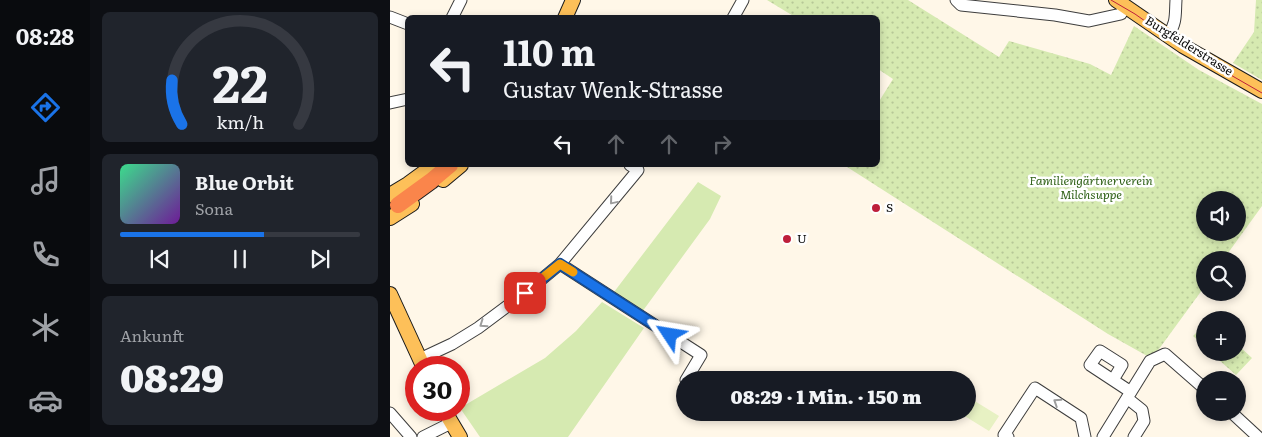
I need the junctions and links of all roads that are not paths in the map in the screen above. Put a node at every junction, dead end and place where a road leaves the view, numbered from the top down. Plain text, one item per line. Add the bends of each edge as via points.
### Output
1 (461, 0) edge
2 (573, 0) edge
3 (743, 0) edge
4 (956, 0) edge
5 (1176, 0) edge
6 (1121, 3) edge
7 (454, 15) edge
8 (566, 15) edge
9 (734, 15) edge
10 (390, 17) edge
11 (405, 23) edge
12 (1168, 35) junction
13 (1262, 91) edge
14 (405, 100) edge
15 (390, 103) edge
16 (431, 167) edge
17 (440, 167) edge
18 (448, 167) edge
19 (459, 167) edge
20 (633, 167) edge
21 (393, 204) edge
22 (560, 264) junction
23 (390, 294) edge
24 (419, 356) edge
25 (433, 356) edge
26 (692, 371) edge
27 (1113, 380) dead end
28 (1196, 381) edge
29 (1129, 395) junction
30 (390, 413) edge
31 (1241, 421) edge
32 (451, 423) joint
33 (411, 437) edge
34 (423, 437) edge
35 (460, 437) edge
36 (1008, 437) edge
37 (1085, 437) edge
38 (1103, 437) edge
39 (1134, 437) edge
40 (1258, 437) edge

1 - 7 street
2 - 8 main road
3 - 9 street
4 - 6 street via 961,5 1089,21 1121,14
5 - 12 street via 1175,23
6 - 12 main road, Burgfelderstrasse
10 - 11 street
12 - 13 main road, Burgfelderstrasse
14 - 15 street
16 - 21 main road via 408,184
17 - 21 highway
18 - 21 highway
19 - 21 main road via 420,198
20 -> 22 street via 638,170
22 -> 25 street via 478,328
22 - 26 street via 701,355
23 - 24 main road
27 - 29 street
28 - 29 street via 1165,354 1150,360
29 - 38 street
29 - 39 street via 1142,410 1144,421
30 - 33 street
31 - 40 street
32 - 34 street
32 - 35 main road
37 -> 36 street via 1081,418 1035,388 1004,435

